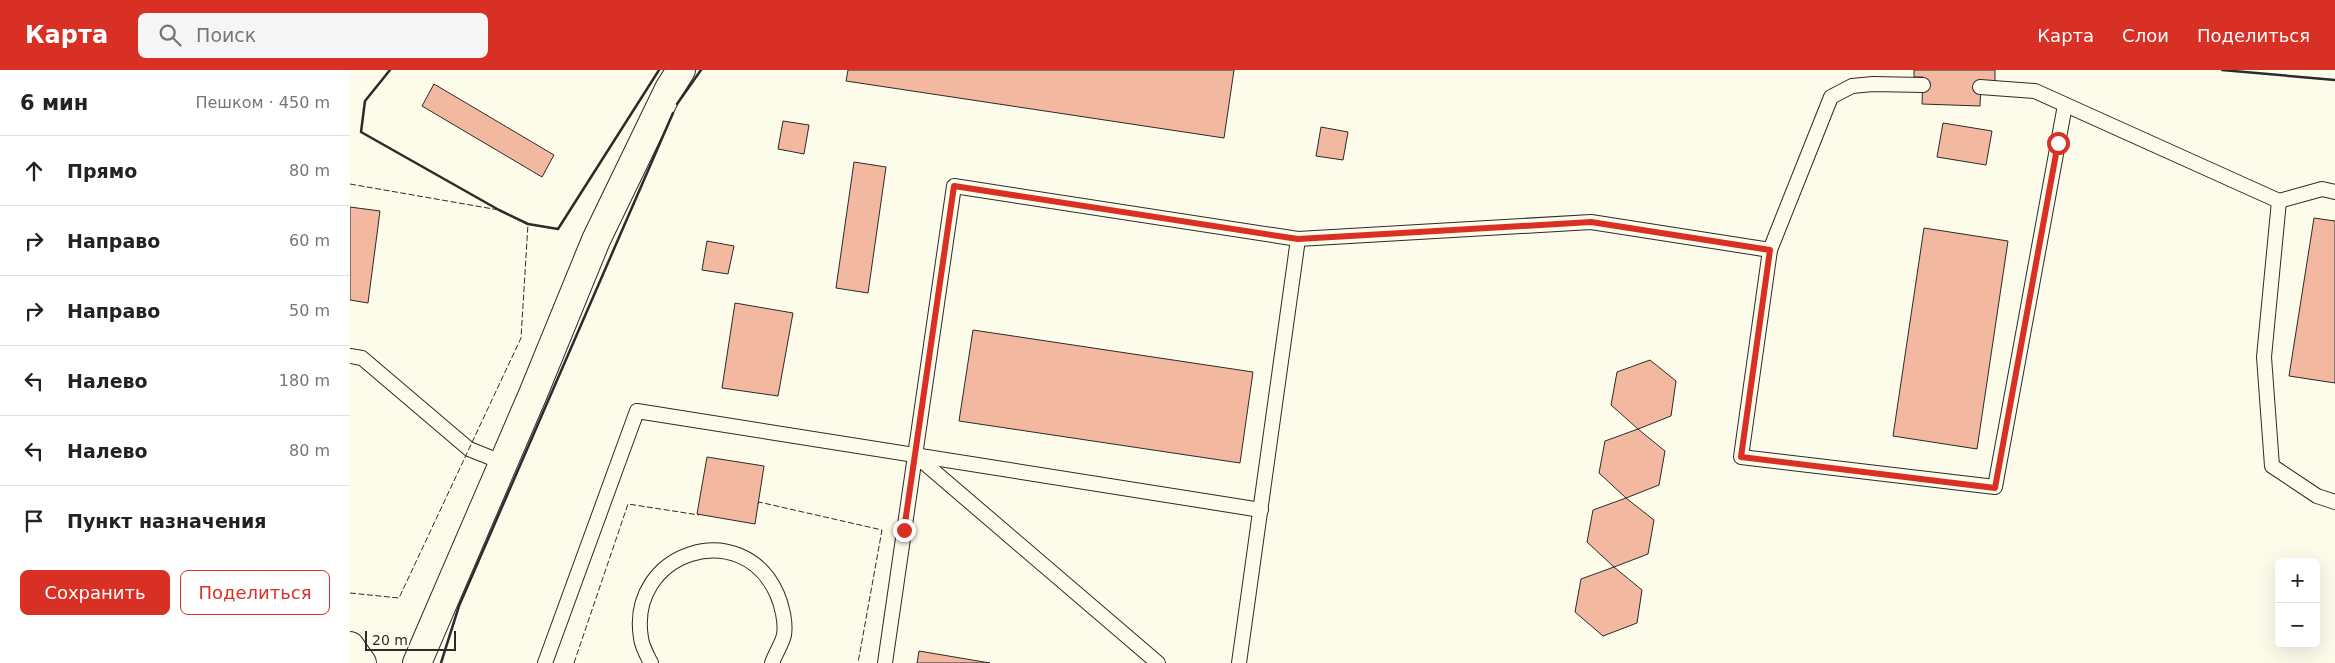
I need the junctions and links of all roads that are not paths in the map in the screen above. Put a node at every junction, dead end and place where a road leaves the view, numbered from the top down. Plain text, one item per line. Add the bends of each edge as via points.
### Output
1 (681, 70) edge
2 (1923, 85) dead end
3 (1980, 87) dead end
4 (2065, 105) junction
5 (2335, 192) edge
6 (2279, 201) junction
7 (1298, 239) junction
8 (1770, 250) junction
9 (350, 356) edge
10 (915, 455) junction
11 (504, 463) junction
12 (2335, 502) edge
13 (1261, 510) junction
14 (350, 646) edge
15 (362, 663) edge
16 (417, 663) edge
17 (545, 663) edge
18 (651, 663) edge
19 (772, 663) edge
20 (884, 663) edge
21 (1158, 663) edge
22 (1239, 663) edge

1 - 11 street via 596,240
2 - 8 lane via 1852,86 1831,97
3 - 4 lane via 2036,91
4 - 6 lane
4 - 8 lane via 1995,488 1741,457
5 - 6 lane via 2322,189
6 - 12 lane via 2264,357 2272,466 2317,496
7 - 8 lane via 1591,222
7 - 10 lane via 954,186
7 - 13 lane
9 - 11 lane via 362,358 469,449
10 - 13 lane
10 - 17 lane via 636,410
10 - 20 lane
10 - 21 lane
11 - 16 street
13 - 22 lane
14 - 15 street
18 - 19 lane via 641,640 639,614 647,589 657,575 679,557 704,550 729,552 755,564 772,582 782,604 784,635

